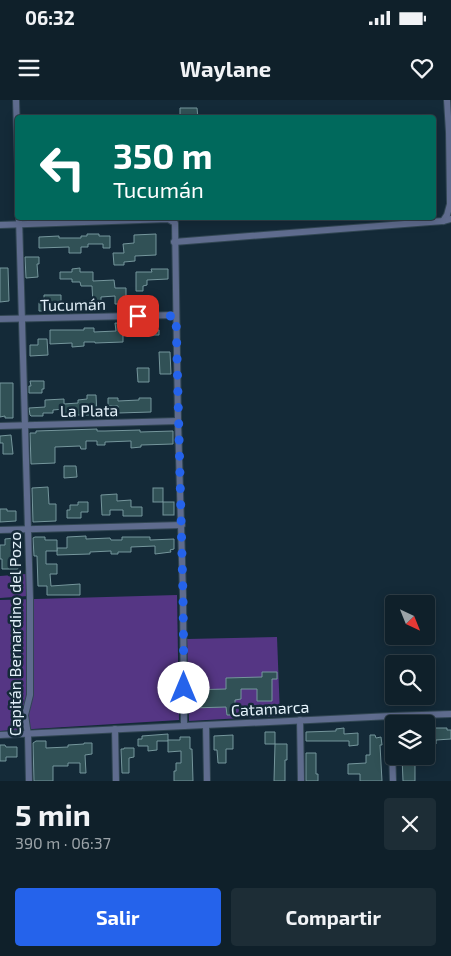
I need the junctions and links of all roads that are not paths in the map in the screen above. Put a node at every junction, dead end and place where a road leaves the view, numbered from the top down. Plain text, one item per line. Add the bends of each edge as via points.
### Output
1 (16, 100) edge
2 (447, 100) edge
3 (16, 115) edge
4 (450, 132) edge
5 (451, 219) edge
6 (94, 220) edge
7 (170, 220) edge
8 (19, 221) edge
9 (443, 221) junction
10 (0, 225) edge
11 (174, 242) junction
12 (176, 316) junction
13 (22, 318) junction
14 (0, 319) edge
15 (178, 421) junction
16 (25, 425) junction
17 (0, 426) edge
18 (182, 525) junction
19 (28, 529) junction
20 (0, 530) edge
21 (451, 714) edge
22 (422, 715) edge
23 (385, 716) edge
24 (300, 720) junction
25 (206, 725) junction
26 (184, 726) junction
27 (115, 729) junction
28 (28, 734) junction
29 (0, 735) edge
30 (393, 765) edge
31 (29, 781) edge
32 (116, 781) edge
33 (207, 781) edge
34 (301, 781) edge
35 (393, 781) edge

1 - 3 street
2 - 4 street
4 - 9 street via 450,204
5 - 9 street
6 - 8 street
7 - 11 street via 175,223
8 - 10 street
8 - 13 street, Capitán Bernardino del Pozo
9 - 11 street
11 - 12 street
12 - 13 street, Tucumán
12 - 15 street
13 - 14 street, Tucumán
13 - 16 street, Capitán Bernardino del Pozo
15 - 16 street, La Plata
15 - 18 street
16 - 17 street, La Plata
16 - 19 street, Capitán Bernardino del Pozo
18 - 19 street
18 - 26 street
19 - 20 street
19 - 28 street, Capitán Bernardino del Pozo via 30,695 25,714
21 - 22 street, Catamarca
23 - 24 street, Catamarca
24 - 25 street, Catamarca
24 - 34 street
25 - 26 street, Catamarca
25 - 33 street
26 - 27 street, Catamarca
27 - 28 street, Catamarca
27 - 32 street
28 - 29 street, Catamarca
28 - 31 street, Capitán Bernardino del Pozo
30 - 35 street

